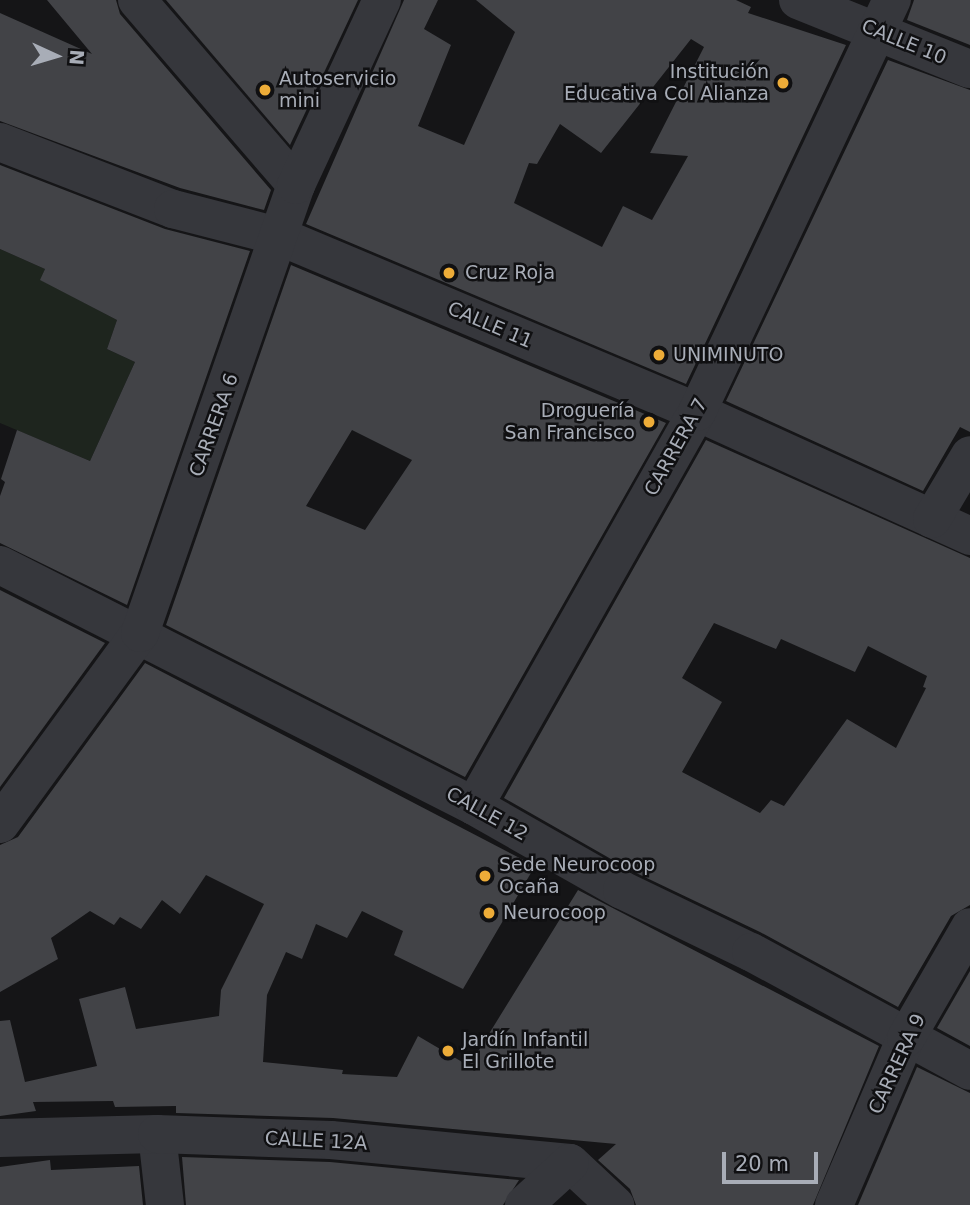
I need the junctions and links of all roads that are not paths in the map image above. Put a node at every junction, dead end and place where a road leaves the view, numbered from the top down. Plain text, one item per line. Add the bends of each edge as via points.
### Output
1 (137, 0) edge
2 (382, 0) edge
3 (798, 0) edge
4 (885, 16) edge
5 (970, 69) edge
6 (0, 142) edge
7 (296, 185) junction
8 (281, 237) junction
9 (697, 412) junction
10 (970, 455) edge
11 (932, 519) junction
12 (970, 536) edge
13 (0, 565) edge
14 (140, 634) junction
15 (474, 806) junction
16 (0, 824) edge
17 (970, 927) edge
18 (906, 1038) junction
19 (970, 1070) edge
20 (157, 1134) junction
21 (0, 1138) edge
22 (569, 1163) junction
23 (165, 1205) edge
24 (524, 1205) edge
25 (615, 1205) edge
26 (834, 1205) edge

1 - 7 street
2 - 7 street, CARRERA 6
3 - 4 street, CALLE 10
4 - 5 street, CALLE 10
4 - 9 street, CARRERA 7
6 - 8 street, CALLE 11 via 173,209
7 - 8 street, CARRERA 6
8 - 9 street, CALLE 11
8 - 14 street, CARRERA 6
9 - 11 street, CALLE 11
9 - 15 street, CARRERA 7
10 - 11 street
11 - 12 street, CALLE 11
13 - 14 street, CALLE 12
14 - 15 street, CALLE 12
14 - 16 street, CARRERA 6
15 - 18 street, CALLE 12 via 622,890 751,952
17 - 18 street, CARRERA 9
18 - 19 street, CALLE 12
18 - 26 street, CARRERA 9
20 - 21 street, CALLE 12A
20 - 22 street, CALLE 12A via 331,1140
20 - 23 street
22 - 24 street
22 - 25 street

